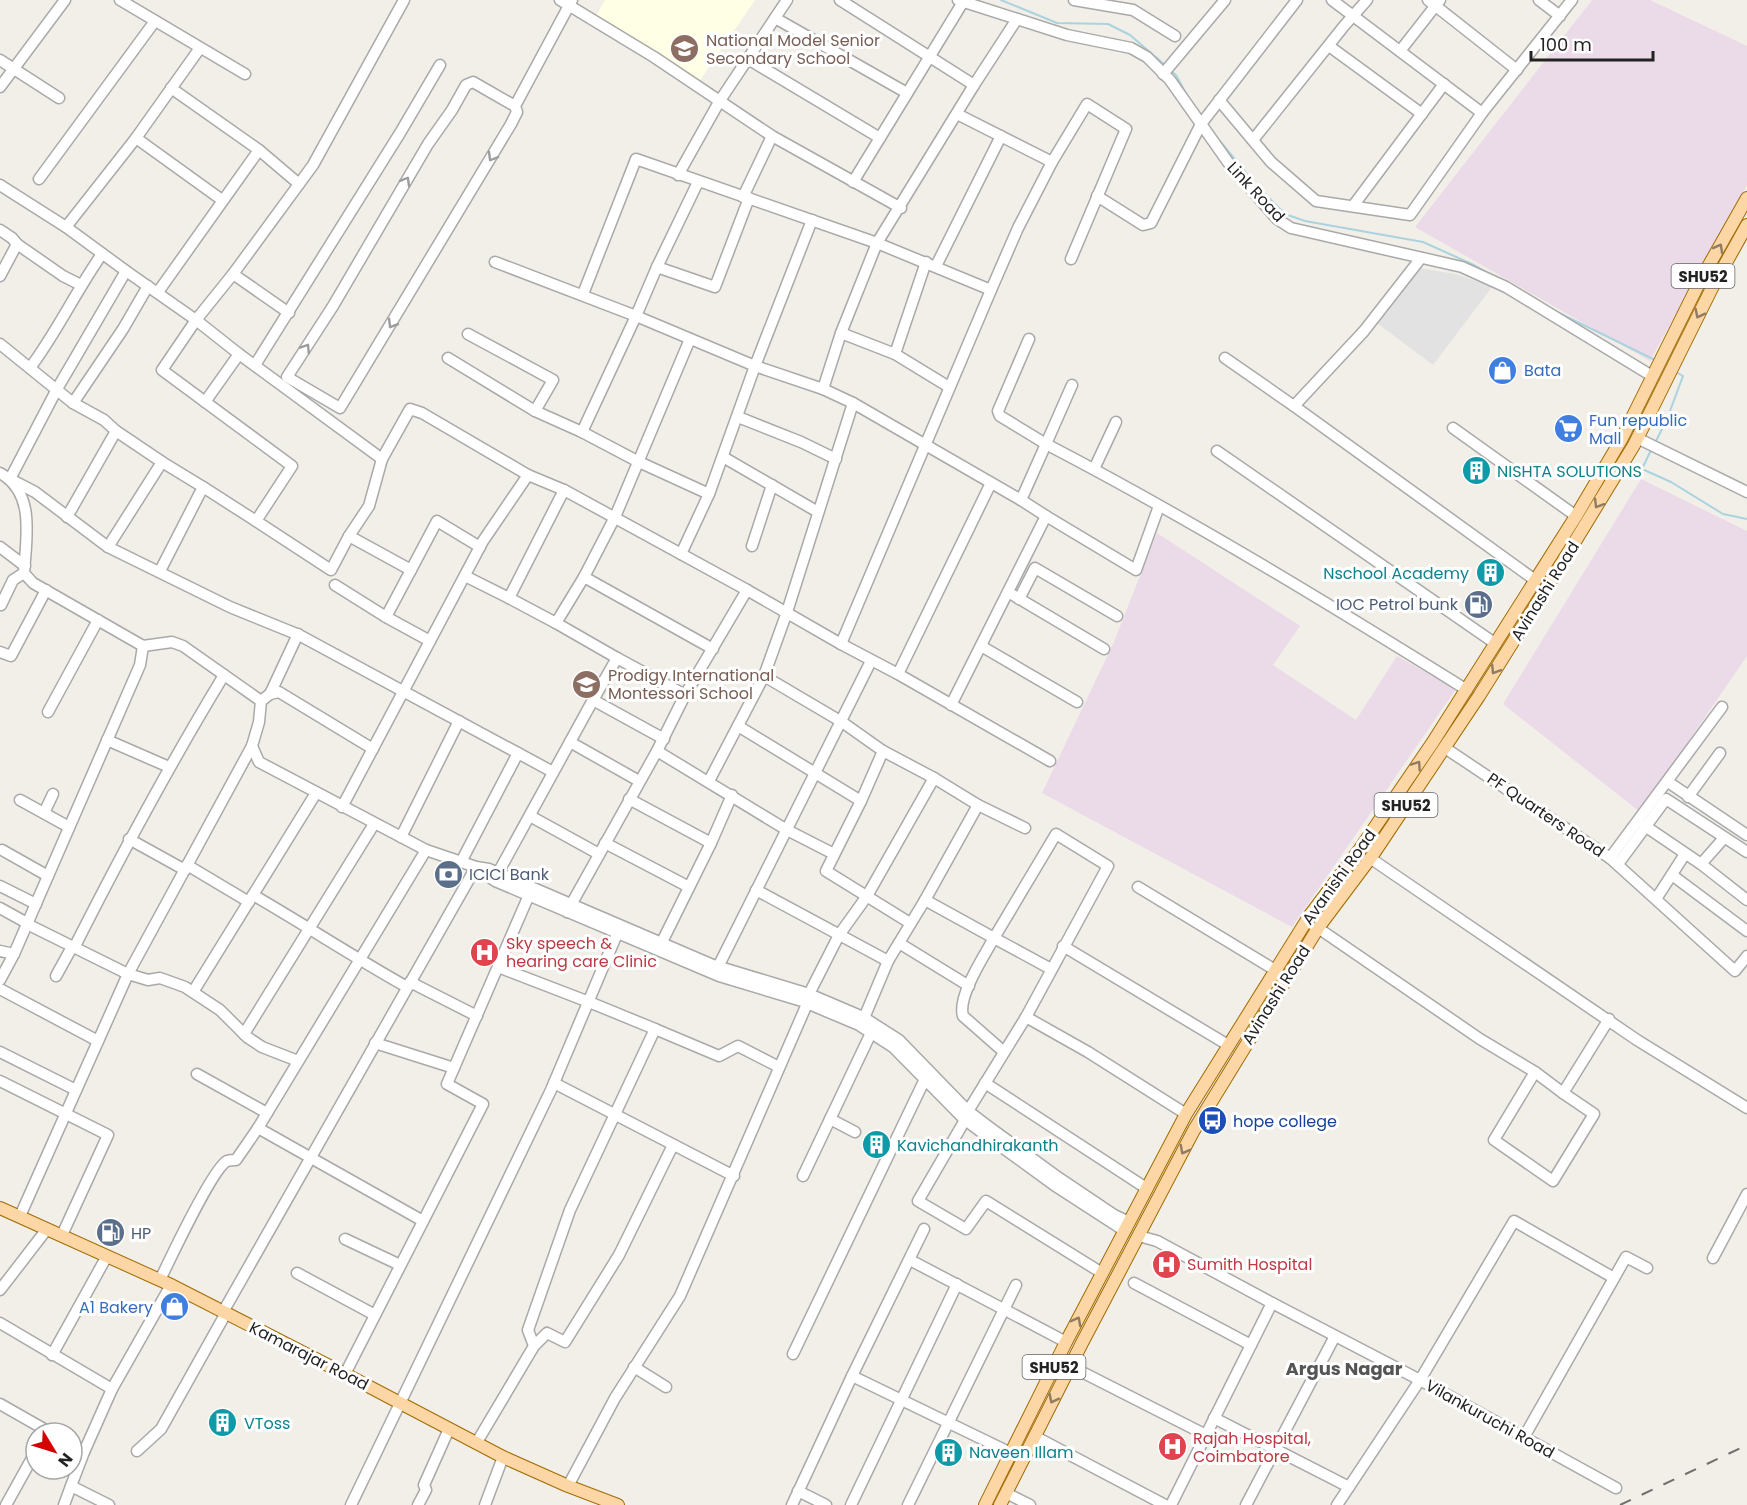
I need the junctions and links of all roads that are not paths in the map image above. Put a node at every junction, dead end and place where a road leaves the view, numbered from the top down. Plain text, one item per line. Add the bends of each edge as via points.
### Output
1 (120, 0) edge
2 (404, 0) edge
3 (787, 0) edge
4 (840, 0) edge
5 (1074, 0) edge
6 (1226, 0) edge
7 (1297, 0) edge
8 (1332, 0) edge
9 (1367, 0) edge
10 (1539, 0) edge
11 (1572, 0) edge
12 (960, 1) edge
13 (59, 2) edge
14 (567, 2) edge
15 (1435, 2) edge
16 (137, 4) edge
17 (1354, 16) junction
18 (1560, 16) junction
19 (775, 18) junction
20 (1017, 20) junction
21 (155, 21) junction
22 (1175, 36) dead end
23 (1329, 46) junction
24 (200, 48) junction
25 (1400, 51) junction
26 (930, 56) junction
27 (748, 59) junction
28 (0, 60) edge
29 (440, 65) dead end
30 (13, 68) junction
31 (1166, 70) junction
32 (1517, 70) junction
33 (245, 74) dead end
34 (1444, 84) junction
35 (974, 85) junction
36 (0, 87) edge
37 (171, 88) junction
38 (907, 93) junction
39 (58, 98) dead end
40 (1219, 100) junction
41 (719, 102) junction
42 (515, 106) junction
43 (1482, 112) junction
44 (957, 114) junction
45 (1422, 114) junction
46 (1203, 121) junction
47 (772, 136) junction
48 (1001, 136) junction
49 (136, 138) junction
50 (880, 138) junction
51 (1253, 141) junction
52 (259, 150) junction
53 (1052, 162) junction
54 (678, 175) junction
55 (39, 178) dead end
56 (698, 182) junction
57 (853, 182) junction
58 (299, 184) junction
59 (0, 185) edge
60 (1097, 196) junction
61 (746, 198) junction
62 (1747, 198) edge
63 (222, 200) junction
64 (1353, 206) junction
65 (901, 208) junction
66 (812, 220) junction
67 (1747, 225) edge
68 (66, 227) junction
69 (0, 230) edge
70 (877, 243) junction
71 (17, 244) junction
72 (102, 254) junction
73 (1421, 258) junction
74 (1071, 259) dead end
75 (495, 262) dead end
76 (931, 264) junction
77 (657, 267) junction
78 (126, 272) junction
79 (233, 274) junction
80 (0, 276) edge
81 (81, 285) junction
82 (147, 286) junction
83 (991, 290) junction
84 (158, 292) junction
85 (583, 294) junction
86 (289, 313) junction
87 (636, 316) junction
88 (196, 320) junction
89 (468, 333) dead end
90 (841, 333) junction
91 (690, 339) junction
92 (1029, 339) dead end
93 (0, 344) edge
94 (239, 354) junction
95 (895, 354) junction
96 (448, 358) dead end
97 (1225, 358) dead end
98 (255, 365) junction
99 (755, 366) junction
100 (30, 368) junction
101 (1653, 374) junction
102 (1072, 385) dead end
103 (949, 387) junction
104 (57, 389) junction
105 (823, 389) junction
106 (205, 402) junction
107 (73, 403) junction
108 (854, 403) junction
109 (1294, 406) junction
110 (534, 411) junction
111 (738, 417) junction
112 (1116, 422) dead end
113 (1454, 428) dead end
114 (116, 431) junction
115 (582, 432) junction
116 (1637, 438) junction
117 (1046, 444) junction
118 (924, 445) junction
119 (1217, 451) dead end
120 (723, 458) junction
121 (382, 459) junction
122 (836, 459) junction
123 (162, 462) junction
124 (639, 462) junction
125 (1094, 469) junction
126 (0, 473) edge
127 (528, 475) junction
128 (10, 479) junction
129 (991, 483) junction
130 (772, 485) junction
131 (203, 487) junction
132 (564, 490) junction
133 (1747, 492) edge
134 (709, 494) junction
135 (1021, 500) junction
136 (1159, 506) junction
137 (818, 512) junction
138 (1046, 516) junction
139 (1576, 516) junction
140 (67, 517) junction
141 (615, 518) junction
142 (256, 520) junction
143 (349, 536) junction
144 (752, 546) dead end
145 (0, 547) edge
146 (108, 547) junction
147 (480, 547) junction
148 (681, 554) junction
149 (24, 570) junction
150 (411, 570) junction
151 (160, 572) junction
152 (465, 576) junction
153 (584, 577) junction
154 (1535, 580) junction
155 (335, 585) dead end
156 (46, 590) junction
157 (747, 590) junction
158 (1008, 592) junction
159 (509, 598) junction
160 (1019, 599) junction
161 (0, 606) edge
162 (787, 612) junction
163 (1117, 616) dead end
164 (386, 617) junction
165 (98, 620) junction
166 (556, 623) junction
167 (298, 634) junction
168 (430, 641) junction
169 (841, 644) junction
170 (1496, 644) junction
171 (143, 646) junction
172 (981, 646) junction
173 (713, 648) junction
174 (1104, 649) dead end
175 (0, 652) edge
176 (617, 658) junction
177 (871, 661) junction
178 (898, 674) junction
179 (224, 675) junction
180 (764, 676) junction
181 (1467, 690) junction
182 (403, 691) junction
183 (685, 695) junction
184 (266, 697) junction
185 (592, 700) junction
186 (1077, 702) dead end
187 (951, 705) junction
188 (1722, 707) dead end
189 (48, 712) dead end
190 (459, 721) junction
191 (842, 722) junction
192 (738, 726) junction
193 (664, 739) junction
194 (107, 740) junction
195 (570, 742) junction
196 (252, 746) junction
197 (1445, 748) junction
198 (373, 749) junction
199 (657, 751) junction
200 (883, 751) junction
201 (518, 753) junction
202 (1720, 753) dead end
203 (1050, 761) dead end
204 (169, 767) junction
205 (554, 772) junction
206 (816, 774) junction
207 (934, 778) junction
208 (639, 781) junction
209 (709, 781) junction
210 (1668, 782) junction
211 (316, 793) junction
212 (53, 794) dead end
213 (732, 795) junction
214 (1688, 797) junction
215 (629, 799) junction
216 (20, 800) dead end
217 (861, 801) junction
218 (978, 805) junction
219 (342, 807) junction
220 (44, 813) junction
221 (530, 816) junction
222 (374, 824) junction
223 (1645, 826) junction
224 (69, 827) junction
225 (1025, 828) dead end
226 (787, 831) junction
227 (1747, 835) edge
228 (401, 837) junction
229 (1724, 838) junction
230 (129, 839) junction
231 (604, 843) junction
232 (711, 843) junction
233 (2, 850) dead end
234 (426, 850) junction
235 (1747, 852) edge
236 (599, 854) junction
237 (834, 854) junction
238 (1685, 854) junction
239 (1370, 858) junction
240 (1614, 861) junction
241 (461, 862) junction
242 (1701, 864) junction
243 (186, 867) junction
244 (476, 867) junction
245 (498, 873) junction
246 (1672, 875) junction
247 (48, 876) junction
248 (0, 886) edge
249 (689, 887) junction
250 (1138, 887) dead end
251 (756, 890) junction
252 (529, 895) junction
253 (867, 896) junction
254 (251, 898) junction
255 (1656, 898) junction
256 (925, 900) junction
257 (1747, 900) edge
258 (36, 904) junction
259 (0, 908) edge
260 (569, 908) junction
261 (27, 923) junction
262 (910, 924) junction
263 (1318, 927) junction
264 (310, 928) junction
265 (1747, 931) edge
266 (617, 934) junction
267 (839, 935) junction
268 (994, 938) junction
269 (899, 943) junction
270 (661, 944) junction
271 (1063, 946) junction
272 (73, 947) junction
273 (0, 951) edge
274 (14, 954) junction
275 (1747, 956) edge
276 (360, 961) junction
277 (888, 961) junction
278 (498, 967) junction
279 (718, 967) junction
280 (1050, 969) junction
281 (1275, 970) junction
282 (128, 974) junction
283 (56, 976) dead end
284 (0, 980) edge
285 (408, 985) junction
286 (969, 986) junction
287 (0, 989) edge
288 (193, 992) junction
289 (808, 999) junction
290 (589, 1002) junction
291 (477, 1016) junction
292 (1026, 1017) junction
293 (864, 1018) junction
294 (1609, 1019) junction
295 (655, 1029) junction
296 (871, 1032) junction
297 (244, 1034) junction
298 (98, 1041) junction
299 (375, 1043) junction
300 (1228, 1045) junction
301 (0, 1052) edge
302 (1005, 1052) junction
303 (298, 1061) junction
304 (1216, 1065) junction
305 (779, 1067) junction
306 (454, 1068) junction
307 (1535, 1072) junction
308 (1229, 1073) junction
309 (197, 1074) dead end
310 (925, 1079) junction
311 (0, 1081) edge
312 (554, 1083) junction
313 (985, 1083) junction
314 (76, 1090) junction
315 (1563, 1093) junction
316 (1747, 1108) edge
317 (66, 1113) junction
318 (267, 1113) junction
319 (614, 1114) junction
320 (1186, 1114) junction
321 (967, 1116) junction
322 (830, 1119) junction
323 (258, 1128) junction
324 (855, 1132) dead end
325 (673, 1145) junction
326 (309, 1158) junction
327 (734, 1176) junction
328 (803, 1176) dead end
329 (1146, 1188) junction
330 (1747, 1194) edge
331 (0, 1208) edge
332 (20, 1216) junction
333 (423, 1221) junction
334 (1127, 1226) junction
335 (47, 1228) junction
336 (924, 1229) dead end
337 (1141, 1233) junction
338 (62, 1235) junction
339 (345, 1239) dead end
340 (107, 1256) junction
341 (1713, 1258) dead end
342 (910, 1260) junction
343 (400, 1265) junction
344 (1647, 1268) dead end
345 (297, 1273) dead end
346 (1102, 1274) junction
347 (1614, 1278) junction
348 (165, 1283) junction
349 (1134, 1283) dead end
350 (957, 1284) junction
351 (1016, 1286) dead end
352 (0, 1290) edge
353 (1272, 1304) junction
354 (1004, 1309) junction
355 (224, 1312) junction
356 (375, 1315) junction
357 (0, 1323) edge
358 (1335, 1336) junction
359 (1066, 1342) junction
360 (1251, 1345) junction
361 (534, 1346) junction
362 (793, 1354) dead end
363 (52, 1355) junction
364 (1070, 1366) junction
365 (634, 1367) junction
366 (345, 1374) junction
367 (852, 1376) junction
368 (1420, 1380) junction
369 (666, 1387) dead end
370 (112, 1389) junction
371 (902, 1401) junction
372 (0, 1404) edge
373 (400, 1404) junction
374 (1031, 1412) junction
375 (1043, 1418) junction
376 (1214, 1418) junction
377 (30, 1421) edge
378 (947, 1422) junction
379 (449, 1429) junction
380 (1206, 1435) junction
381 (1034, 1436) junction
382 (1524, 1437) junction
383 (477, 1442) junction
384 (1276, 1449) junction
385 (137, 1451) dead end
386 (84, 1452) edge
387 (1011, 1454) junction
388 (503, 1457) junction
389 (24, 1473) edge
390 (999, 1477) junction
391 (73, 1481) edge
392 (71, 1486) junction
393 (568, 1486) junction
394 (1349, 1487) junction
395 (1009, 1488) junction
396 (1616, 1488) dead end
397 (798, 1491) junction
398 (6, 1505) edge
399 (64, 1505) edge
400 (110, 1505) edge
401 (351, 1505) edge
402 (418, 1505) edge
403 (485, 1505) edge
404 (618, 1505) edge
405 (792, 1505) edge
406 (826, 1505) edge
407 (851, 1505) edge
408 (908, 1505) edge
409 (986, 1505) edge
410 (1000, 1505) edge
411 (1030, 1505) edge
412 (1165, 1505) edge
413 (1171, 1505) edge
414 (1246, 1505) edge
415 (1337, 1505) edge

1 - 16 street
2 - 58 street
3 - 19 street
4 - 26 street
5 - 22 street via 1133,10
6 - 31 street
7 - 40 street
8 - 17 street
9 - 17 street
10 - 18 street
11 - 18 street
12 - 20 street, Link Road
12 - 26 street
13 - 30 street
14 - 41 street
14 - 42 street
15 - 25 street
15 - 32 street
16 - 21 street
17 - 23 street
17 - 25 street
18 - 32 street
19 - 27 street
19 - 38 street
20 - 31 street, Link Road via 1131,48
20 - 35 street
21 - 24 street
21 - 55 street
23 - 45 street
23 - 51 street
24 - 33 street
24 - 37 street
25 - 34 street
26 - 35 street
26 - 38 street
27 - 41 street
27 - 50 street
28 - 30 street
29 - 86 street
30 - 36 street
30 - 39 street
31 - 46 street, Link Road
32 - 43 street
34 - 43 street
34 - 45 street
35 - 44 street
37 - 49 street
37 - 52 street
38 - 50 street
40 - 46 street
40 - 51 street
41 - 47 street
41 - 54 street
42 -> 42 street via 517,112 506,134 340,408 287,377 466,85 473,82
43 - 64 street via 1410,215
44 - 48 street
44 - 65 street
45 - 64 street
46 - 60 street via 1152,223 1143,225
46 - 73 street, Link Road via 1230,165 1277,219 1291,228
47 - 57 street
47 - 61 street
48 - 53 street
48 - 76 street
49 - 63 street
49 - 68 street
50 - 57 street
51 - 64 street via 1316,201
52 - 58 street
52 - 63 street
53 - 60 street via 1087,104 1126,129
53 - 83 street
54 - 56 street
54 - 85 street via 636,159
56 - 61 street
56 - 77 street
57 - 65 street
58 - 79 street
59 - 68 street
60 - 74 street
61 - 66 street
61 - 77 street via 715,287
101 -> 62 main road, Avanishi Road / SHU52
63 - 84 street
65 - 70 street
66 - 70 street
66 - 99 street
67 -> 116 main road, Avinashi Road / SHU52
68 - 72 street
69 - 71 street
70 - 76 street
70 - 90 street
71 - 80 street
71 - 81 street
72 - 78 street
72 - 81 street
73 - 101 street, Link Road via 1462,267 1506,287
73 - 109 street via 1364,331
75 - 85 street
76 - 83 street
76 - 95 street
77 - 87 street
78 - 82 street
78 - 104 street
79 - 86 street
79 - 88 street
81 - 100 street via 49,343
82 - 84 street
82 - 107 street
83 - 103 street
84 - 88 street
85 - 87 street
86 - 98 street
87 - 91 street
87 - 115 street
88 - 94 street
88 - 106 street via 162,370
89 - 110 street via 553,380
90 - 95 street
90 - 105 street
91 - 99 street
91 - 124 street
92 - 117 street via 999,411 1000,416
93 - 100 street
94 - 98 street
94 - 106 street
95 - 103 street
96 - 110 street
97 - 109 street
98 - 121 street
99 - 105 street
99 - 111 street
100 - 104 street
101 - 139 main road, Avanishi Road / SHU52 via 1621,440
102 - 117 street
103 - 118 street
104 - 107 street
104 - 128 street
105 - 108 street
106 - 142 street via 292,466
107 - 114 street
108 - 118 street
108 - 122 street
109 - 154 street
110 - 115 street
111 - 120 street
111 - 122 street
112 - 125 street
113 - 139 street
114 - 123 street
114 - 140 street
115 - 124 street
116 - 133 street
116 -> 197 main road, Avinashi Road / SHU52
117 - 125 street
117 - 135 street
118 - 129 street
118 - 169 street
119 - 170 street
120 - 130 street
120 - 134 street
121 - 127 street via 410,409
121 - 143 street via 369,506
122 - 137 street
123 - 131 street
123 - 146 street
124 - 134 street
124 - 141 street
125 - 136 street
126 - 128 street
127 - 132 street
127 - 147 street
128 - 140 street via 35,492
128 - 149 street via 22,494 27,515
129 - 135 street
129 - 178 street
130 - 137 street
130 - 144 street
131 - 142 street
131 - 151 street
132 - 141 street
132 - 159 street
134 - 148 street
135 - 138 street
136 - 138 street via 1136,570
136 - 181 street via 1309,591
137 - 162 street
138 - 158 street
139 - 154 main road, Avanishi Road / SHU52
140 - 146 street
141 - 148 street
141 - 153 street
142 - 143 street via 331,570
143 - 150 street
145 - 149 street
146 - 151 street
147 - 150 street via 437,521
147 - 152 street
148 - 157 street
149 - 156 street
149 - 161 street via 13,580
150 - 164 street
151 - 167 street via 230,607
152 - 159 street
152 - 168 street
153 - 166 street
153 - 173 street
154 - 170 main road, Avanishi Road / SHU52
155 - 164 street
156 - 165 street
156 - 175 street via 11,656
157 - 162 street
157 - 173 street
158 - 160 street
158 - 172 street
159 - 166 street
160 - 163 street via 1035,568
160 - 174 street
162 - 169 street
162 - 180 street
164 - 168 street
165 - 171 street
165 - 189 street
166 - 176 street
167 - 182 street
167 - 184 street
168 - 182 street
169 - 177 street
170 - 181 main road, Avanishi Road / SHU52
171 - 179 street via 172,642
171 - 194 street via 140,665
172 - 186 street
172 - 187 street
173 - 183 street
176 - 183 street
176 - 185 street
177 - 178 street
177 - 191 street
178 - 187 street
179 - 184 street
179 - 204 street
180 - 191 street
180 - 192 street
281 -> 181 main road, Avanishi Road / SHU52
182 - 190 street
182 - 198 street
183 - 193 street
184 - 196 street
184 - 198 street via 279,692
185 - 193 street
185 - 195 street
187 - 203 street
188 - 210 street, PF Quarters Road
190 - 201 street
190 - 228 street
191 - 200 street
191 - 206 street
192 - 206 street
192 - 209 street
193 - 199 street
194 - 204 street
194 - 224 street
195 - 205 street
195 - 208 street
196 - 211 street via 259,762
196 - 243 street
197 - 239 main road, Avinashi Road / SHU52
197 - 240 street, PF Quarters Road
198 - 219 street
199 - 208 street
199 - 209 street
200 - 207 street
200 - 217 street
201 - 205 street
201 - 241 street
202 - 214 street
204 - 230 street
205 - 221 street
206 - 217 street
206 - 226 street
207 - 218 street
207 - 253 street
208 - 215 street
209 - 213 street
210 - 214 street
210 - 240 street, PF Quarters Road
211 - 219 street
211 - 254 street
212 - 220 street
213 - 226 street
213 - 232 street
214 - 227 street
215 - 231 street
215 - 232 street
216 - 220 street
217 - 237 street
218 - 225 street
218 - 256 street
219 - 222 street
220 - 224 street
221 - 236 street
221 - 245 street
222 - 228 street
222 - 264 street
223 - 229 street via 1666,799
223 - 238 street
223 - 240 street
224 - 247 street
226 - 237 street
226 - 251 street
228 - 234 street
229 - 235 street
229 - 242 street
230 - 243 street
230 - 272 street
231 - 236 street
231 - 249 street
232 - 249 street
233 - 247 street
234 - 241 street
234 - 276 street
236 - 260 street
237 - 253 street via 826,871
238 - 242 street
238 - 246 street
239 - 263 main road, Avinashi Road / SHU52
239 - 294 street
240 - 255 street
241 - 244 street
242 - 257 street
243 - 254 street
243 - 282 street
244 - 245 street
244 - 252 street via 495,881
244 - 285 street
245 - 260 street
246 - 255 street
246 - 265 street
247 - 258 street
248 - 258 street
249 - 270 street
250 - 281 street
251 - 267 street
251 - 279 street
252 - 260 street
252 - 278 street
253 - 262 street
253 - 267 street
254 - 264 street
254 - 288 street
255 - 275 street via 1736,971
256 - 262 street
256 - 268 street
258 - 261 street
259 - 261 street
260 - 266 street
260 - 270 street
261 - 272 street
261 - 274 street
262 - 269 street
263 - 307 street via 1480,1039
263 - 308 main road, Avinashi Road / SHU52
264 - 276 street
264 - 297 street
266 - 289 street via 719,976 802,1001
266 - 290 street
267 - 277 street
267 - 289 street
268 - 271 street via 1056,834 1108,866
268 - 280 street
268 - 286 street
269 - 277 street
269 - 286 street
270 - 279 street
271 - 280 street
271 - 300 street
272 - 282 street
272 - 283 street
273 - 274 street
274 - 284 street
276 - 285 street
276 - 303 street
277 - 293 street
278 - 290 street
278 - 291 street
279 - 289 street
280 - 292 street
281 - 300 main road, Avanishi Road / SHU52
282 - 288 street via 148,980 160,978
282 - 298 street
285 - 291 street
285 - 299 street
286 - 302 street via 961,1009 963,1016
287 - 298 street
288 - 297 street via 220,1010
289 - 293 street
289 - 296 street
289 - 305 street
290 - 295 street
290 - 312 street
291 - 306 street
292 - 302 street
292 - 320 street
293 - 321 street via 899,1040
294 - 315 street
294 - 316 street
295 - 305 street via 720,1056 738,1046
295 - 319 street
296 - 310 street via 893,1047
296 - 322 street
297 - 303 street via 262,1047
298 - 314 street
299 - 306 street
299 - 326 street
300 - 304 main road, Avanishi Road / SHU52
301 - 314 street
302 - 313 street
303 - 318 street
304 - 308 main road
304 - 320 main road, Avanishi Road / SHU52
305 - 327 street
306 - 333 street via 447,1084 483,1104
307 - 315 street
307 - 315 street via 1494,1140 1553,1180 1594,1114
308 -> 337 main road, Avinashi Road / SHU52 via 1194,1130
309 - 318 street
310 - 321 street
310 - 362 street
311 - 317 street
312 - 319 street
312 - 373 street
313 - 321 street
313 - 329 street
314 - 317 street
317 - 332 street
317 - 338 street via 108,1135
318 - 323 street
319 - 325 street
319 - 361 street via 570,1210 528,1330
320 - 329 main road, Avanishi Road / SHU52
321 - 334 street via 1054,1185
321 - 346 street via 918,1201 966,1229 986,1201
322 - 324 street
322 - 328 street
323 - 326 street
323 - 348 street via 236,1160 226,1161 219,1169 190,1220
325 - 327 street
325 - 361 street via 619,1255 565,1342 548,1333
326 - 333 street
326 - 355 street
327 - 365 street via 680,1296
329 - 334 main road, Avanishi Road / SHU52
330 - 341 street
331 - 332 main road, Kamarajar Road
332 - 335 main road, Kamarajar Road
333 - 343 street
334 - 346 main road, Avanishi Road / SHU52
335 - 338 main road, Kamarajar Road
335 - 352 street
336 - 342 street
337 - 353 street, Vilankuruchi Road
337 - 364 main road, Avinashi Road / SHU52
338 - 340 main road, Kamarajar Road
339 - 343 street
340 - 348 main road, Kamarajar Road
340 - 363 street
342 - 350 street
342 - 367 street
343 - 356 street
344 - 347 street via 1626,1257
345 - 356 street
359 -> 346 main road, Avanishi Road / SHU52
347 - 368 street via 1514,1221
347 - 382 street
348 - 355 main road, Kamarajar Road
348 - 370 street
349 - 360 street
350 - 354 street
350 - 371 street
351 - 354 street
353 - 358 street, Vilankuruchi Road
353 - 360 street
354 - 359 street
354 - 378 street
355 - 366 main road, Kamarajar Road
355 - 385 street via 160,1429
356 - 366 street
357 - 363 street
358 - 368 street, Vilankuruchi Road
358 - 384 street
359 - 374 main road, Avanishi Road / SHU52
360 - 376 street
361 - 383 street
363 - 370 street
364 -> 375 main road, Avinashi Road / SHU52
364 - 380 street
365 - 369 street
365 - 393 street
366 - 373 main road, Kamarajar Road
367 - 371 street
367 - 397 street
368 - 382 street, Vilankuruchi Road
368 - 394 street
370 - 386 street
371 - 378 street
371 - 407 street
372 - 377 street
373 - 379 main road, Kamarajar Road
373 - 401 street
374 - 375 main road
374 - 387 main road, Avanishi Road / SHU52
375 - 381 main road, Avinashi Road / SHU52
376 - 380 street
376 - 384 street
378 - 387 street
378 - 408 street
379 - 383 main road, Kamarajar Road
379 - 402 street
380 - 413 street
381 - 395 main road, Avinashi Road / SHU52
381 - 412 street
382 - 396 street, Vilankuruchi Road
383 - 388 main road, Kamarajar Road
384 - 394 street
384 - 414 street
387 - 390 main road, Avanishi Road / SHU52
388 - 393 main road, Kamarajar Road
388 - 403 street
389 - 398 street
390 - 395 main road
390 - 409 main road, Avanishi Road / SHU52
391 - 392 street
392 - 399 street
392 - 400 street
393 - 404 main road, Kamarajar Road
394 - 415 street
395 - 410 main road, Avinashi Road / SHU52
395 - 411 street
397 - 405 street
397 - 406 street

